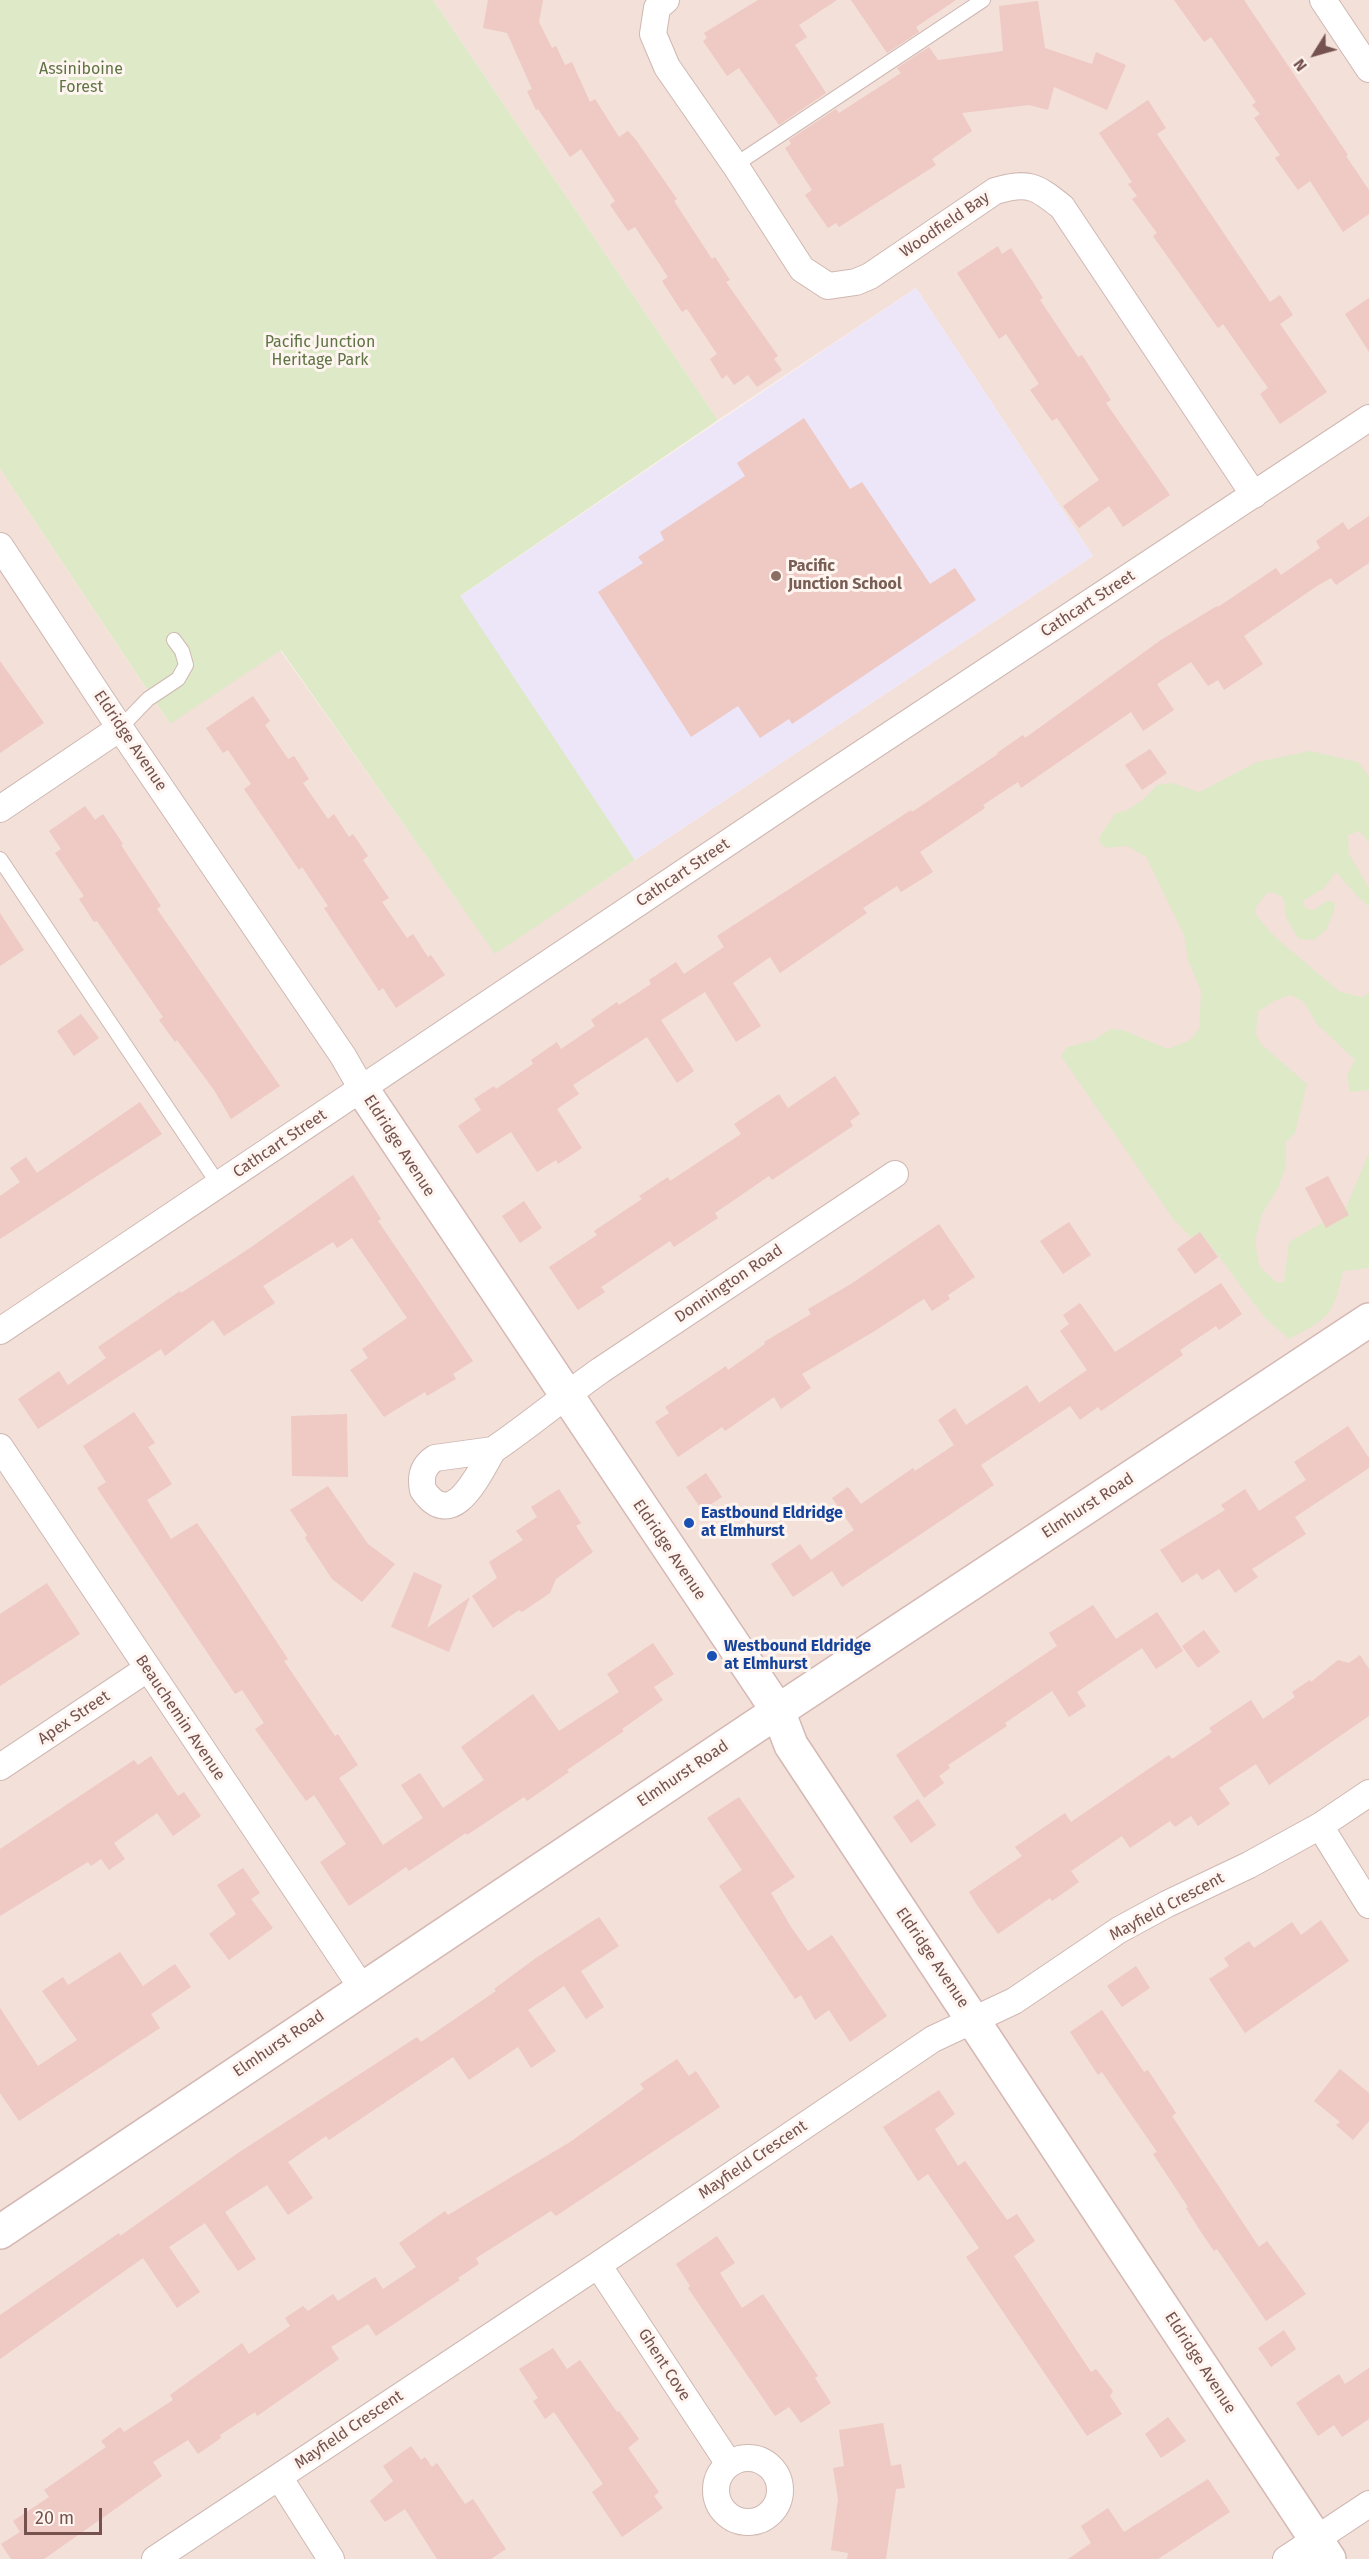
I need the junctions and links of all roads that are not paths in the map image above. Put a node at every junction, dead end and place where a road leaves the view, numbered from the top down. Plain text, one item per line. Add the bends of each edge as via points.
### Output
1 (666, 0) edge
2 (983, 0) edge
3 (1323, 0) edge
4 (1369, 69) edge
5 (735, 165) junction
6 (1369, 418) edge
7 (1254, 495) junction
8 (0, 546) edge
9 (174, 640) dead end
10 (120, 728) junction
11 (0, 809) edge
12 (0, 859) edge
13 (362, 1089) junction
14 (895, 1174) dead end
15 (219, 1185) junction
16 (1369, 1320) edge
17 (0, 1331) edge
18 (565, 1395) junction
19 (0, 1447) edge
20 (493, 1450) dead end
21 (147, 1669) junction
22 (777, 1711) junction
23 (0, 1767) edge
24 (1369, 1793) edge
25 (1320, 1826) junction
26 (1369, 1905) edge
27 (362, 1988) junction
28 (972, 2019) junction
29 (0, 2232) edge
30 (598, 2265) junction
31 (729, 2464) dead end
32 (279, 2477) junction
33 (1369, 2504) edge
34 (1323, 2549) edge
35 (155, 2559) edge
36 (332, 2559) edge
37 (1286, 2559) edge

1 - 5 street, Woodfield Bay via 657,8 652,34 667,67
2 - 5 lane
3 - 4 street
5 - 7 street, Woodfield Bay via 802,269 828,286 870,276 995,191 1018,184 1041,190 1062,207
6 - 7 street, Cathcart Street
7 - 13 street, Cathcart Street
8 - 10 street, Eldridge Avenue
9 - 10 lane via 183,651 186,665 178,679 148,699
10 - 11 street
10 - 13 street, Eldridge Avenue
12 - 15 lane
13 - 15 street, Cathcart Street
13 - 18 street, Eldridge Avenue
14 - 18 street, Donnington Road
15 - 17 street, Cathcart Street
16 - 22 street, Elmhurst Road
18 - 20 street, Donnington Road
18 - 22 street, Eldridge Avenue
19 - 21 street, Beauchemin Avenue
21 - 23 street, Apex Street
21 - 27 street, Beauchemin Avenue
22 - 27 street, Elmhurst Road
22 - 28 street, Eldridge Avenue via 791,1745
24 - 25 street, Mayfield Crescent
25 - 26 street
25 - 28 street, Mayfield Crescent via 1119,1930 1014,2001
27 - 29 street, Elmhurst Road
28 - 30 street, Mayfield Crescent via 933,2039
28 - 34 street, Eldridge Avenue
30 - 31 street, Ghent Cove
30 - 32 street, Mayfield Crescent
32 - 35 street, Mayfield Crescent
32 - 36 street
33 - 34 street
34 - 37 street

